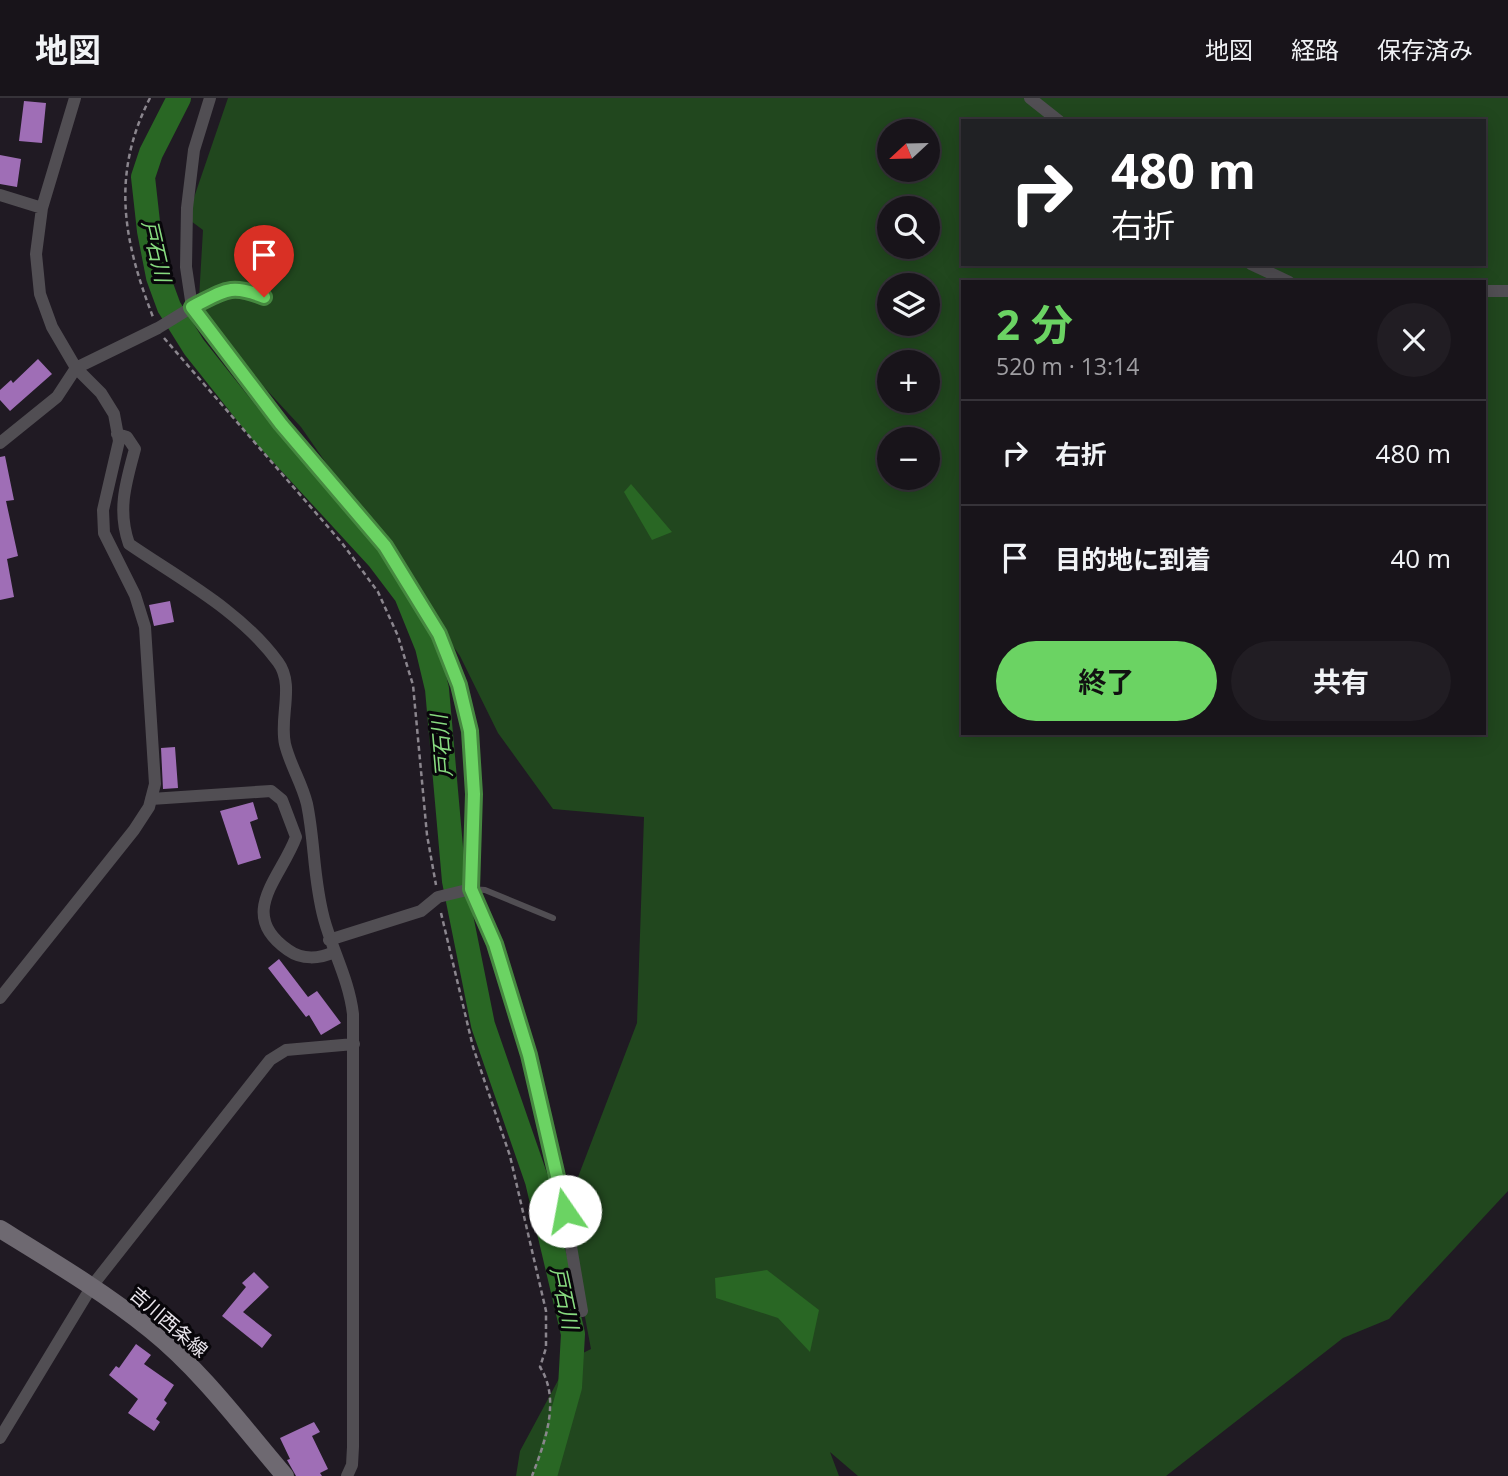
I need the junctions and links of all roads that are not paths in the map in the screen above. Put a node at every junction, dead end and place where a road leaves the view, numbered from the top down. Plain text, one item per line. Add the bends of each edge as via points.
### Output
1 (75, 98) edge
2 (210, 98) edge
3 (1030, 98) edge
4 (1056, 119) edge
5 (0, 195) edge
6 (42, 208) junction
7 (1255, 266) edge
8 (1285, 280) edge
9 (1486, 291) edge
10 (1508, 291) edge
11 (264, 297) dead end
12 (190, 308) junction
13 (76, 368) junction
14 (117, 434) junction
15 (0, 443) edge
16 (151, 799) junction
17 (471, 889) junction
18 (553, 918) dead end
19 (332, 946) junction
20 (0, 998) edge
21 (354, 1044) junction
22 (0, 1229) edge
23 (93, 1286) junction
24 (582, 1311) dead end
25 (0, 1438) edge
26 (285, 1476) edge
27 (347, 1476) edge

1 - 6 street
2 - 12 street via 194,150 187,208
3 - 4 street
5 - 6 street
6 - 13 street via 36,254 40,294 52,327
7 - 8 street
9 - 10 street
11 - 12 lane via 240,288
12 - 13 street
12 - 17 street via 385,546 439,634 459,685 470,731 474,794
13 - 14 street via 102,393 114,414
13 - 15 street via 57,397
14 - 16 street via 103,510 104,533 145,626 155,784
14 - 19 street via 135,449 122,500 122,524 129,544 248,627 280,664 287,686 282,721 285,745 306,801 313,869
16 - 19 street via 271,791 276,795 292,819 296,837 267,891 262,909 265,923 276,942 293,954 320,958
16 - 20 street via 134,830
17 - 18 lane via 485,890
17 - 19 street via 438,897 421,911
17 - 24 street via 495,944 529,1055
19 - 21 street via 350,988
21 - 23 street via 286,1050 270,1060
21 - 27 street via 354,1447
22 - 23 main road, 吉川西条線
23 - 25 street
23 - 26 main road, 吉川西条線 via 153,1331 197,1374

